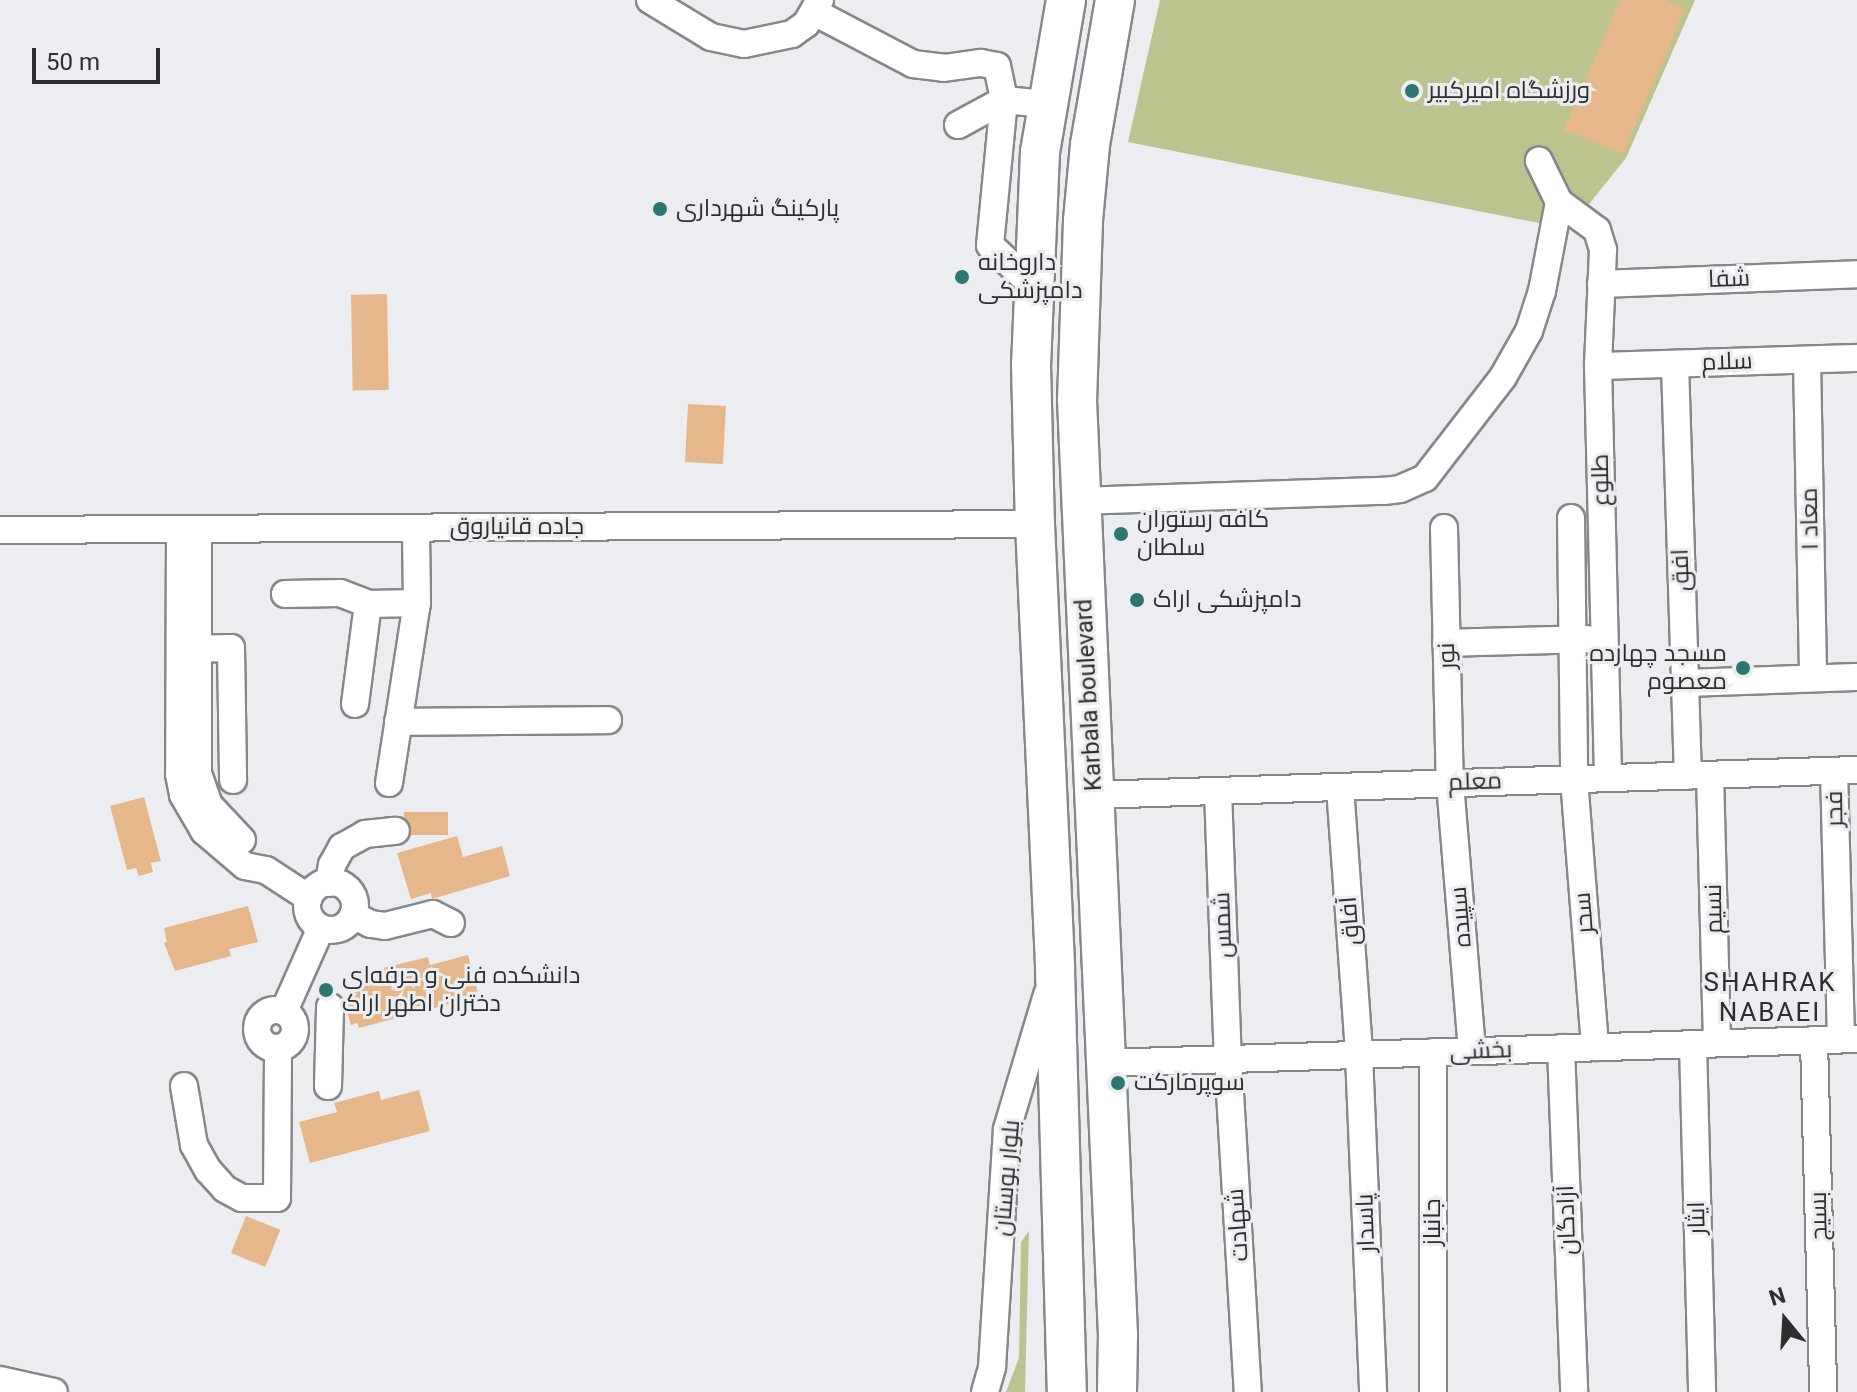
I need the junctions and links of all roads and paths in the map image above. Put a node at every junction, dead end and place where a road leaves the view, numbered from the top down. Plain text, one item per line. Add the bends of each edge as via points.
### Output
1 (650, 0) edge
2 (1066, 0) edge
3 (1115, 0) edge
4 (817, 6) edge
5 (1004, 100) junction
6 (1046, 104) junction
7 (958, 125) dead end
8 (1539, 161) dead end
9 (1559, 202) junction
10 (1857, 274) edge
11 (1601, 284) junction
12 (1033, 286) junction
13 (1857, 358) edge
14 (1807, 360) junction
15 (1675, 364) junction
16 (1598, 366) junction
17 (1078, 501) junction
18 (1571, 518) dead end
19 (1035, 524) junction
20 (416, 528) junction
21 (1444, 528) dead end
22 (189, 529) junction
23 (0, 530) edge
24 (285, 594) dead end
25 (417, 603) junction
26 (368, 604) junction
27 (1604, 638) junction
28 (1572, 639) junction
29 (1446, 643) junction
30 (189, 649) junction
31 (1857, 677) edge
32 (1813, 678) junction
33 (1685, 683) junction
34 (355, 704) dead end
35 (608, 720) dead end
36 (398, 722) junction
37 (1846, 771) edge
38 (1699, 775) junction
39 (1608, 778) junction
40 (1574, 779) junction
41 (233, 780) dead end
42 (389, 783) dead end
43 (1450, 783) junction
44 (1340, 787) junction
45 (1218, 791) junction
46 (1094, 795) junction
47 (396, 831) dead end
48 (319, 890) junction
49 (353, 915) junction
50 (451, 923) dead end
51 (321, 928) junction
52 (1055, 969) junction
53 (330, 1007) dead end
54 (286, 1031) junction
55 (330, 1034) junction
56 (1849, 1039) edge
57 (1814, 1040) junction
58 (1705, 1044) junction
59 (1595, 1047) junction
60 (1561, 1048) junction
61 (1472, 1051) junction
62 (1433, 1052) junction
63 (1359, 1055) junction
64 (1228, 1059) junction
65 (1105, 1063) junction
66 (184, 1086) dead end
67 (328, 1086) dead end
68 (0, 1380) edge
69 (54, 1392) edge
70 (985, 1392) edge
71 (1067, 1392) edge
72 (1117, 1392) edge
73 (1248, 1392) edge
74 (1373, 1392) edge
75 (1433, 1392) edge
76 (1574, 1392) edge
77 (1702, 1392) edge
78 (1823, 1392) edge

1 - 4 street via 711,37 744,44 792,34
2 - 6 highway, Karbala boulevard
3 - 17 highway, Karbala boulevard via 1083,221
4 - 5 street via 913,64 997,66
5 - 6 street
5 - 7 street
5 - 12 street via 990,245
6 - 12 highway, Karbala boulevard
8 - 9 street
9 - 11 street, طلوع via 1597,230
9 - 17 street via 1529,331 1503,377 1425,478 1384,491
10 - 11 street, شفا
11 - 16 street, طلوع
12 - 19 highway, Karbala boulevard
13 - 14 street, سلام
14 - 15 street, سلام
14 - 32 street, معاد ۱
15 - 16 street, سلام
15 - 33 street, افق
16 - 27 street, طلوع
17 - 46 highway, Karbala boulevard
18 - 28 street, سحر
19 - 20 street, جاده قانیاروق
19 - 52 highway, Karbala boulevard
20 - 22 street, جاده قانیاروق
20 - 25 street
21 - 29 street, نور
22 - 23 street, جاده قانیاروق
22 - 30 street
24 - 26 street via 340,593
25 - 26 street
25 - 36 street
26 - 34 street
27 - 28 street
27 - 39 street, طلوع
28 - 29 street
28 - 40 street, سحر
29 - 43 street, نور
30 - 41 street via 231,648
30 - 48 street via 179,774 192,792 204,831 245,866
31 - 32 street
32 - 33 street
33 - 38 street, افق
35 - 36 street
36 - 42 street
37 - 38 street, معلم
37 - 56 street, فجر
38 - 39 street, معلم
38 - 58 street, نسیم
39 - 40 street, معلم
40 - 43 street, معلم
40 - 59 street, سحر
43 - 44 street, معلم
43 - 61 street, سپیده
44 - 45 street, معلم
44 - 63 street, آفاق
45 - 46 street, معلم
45 - 64 street, شمس
46 - 65 highway, Karbala boulevard
47 - 48 street via 365,834 342,847
48 - 49 street via 345,887 352,895
48 - 51 street via 310,918
49 - 50 street via 385,926 433,914
49 - 51 street via 338,929
51 - 54 street
52 - 70 street, بلوار بوستان via 1007,1129 992,1367
52 - 71 highway, Karbala boulevard
53 - 55 street
54 - 55 street
54 - 66 street via 277,1198 242,1198 208,1170 194,1145
55 - 67 street
56 - 57 street, بخشی
57 - 58 street, بخشی
57 - 78 street, بسیج
58 - 59 street, بخشی
58 - 77 street, ایثار
59 - 60 street, بخشی
60 - 61 street, بخشی
60 - 76 street, آزادگان
61 - 62 street, بخشی
62 - 63 street, بخشی
62 - 75 street, جانباز
63 - 64 street, بخشی
63 - 74 street, پاسدار
64 - 65 street, بخشی
64 - 73 street, شهادت
65 - 72 highway, Karbala boulevard
68 - 69 street

